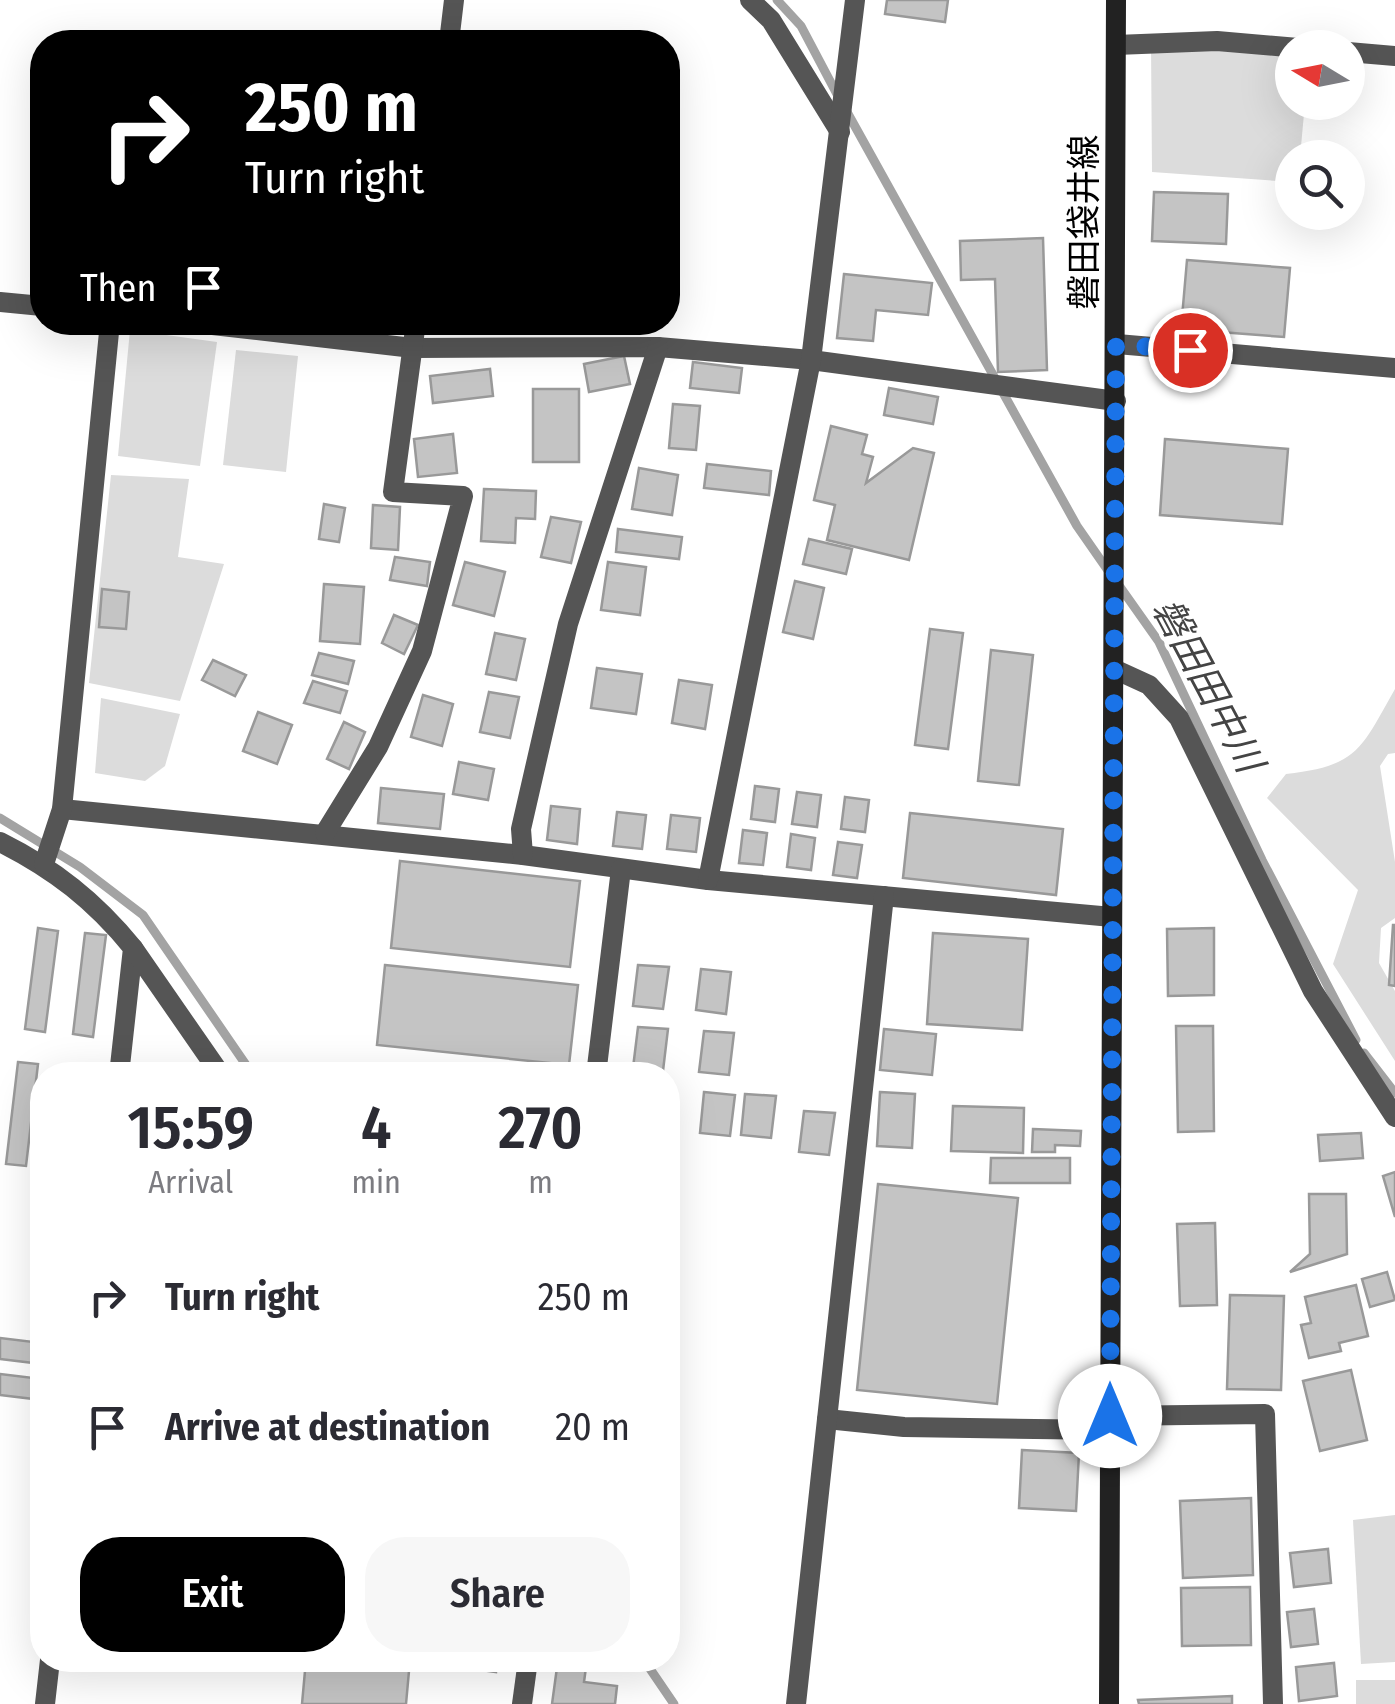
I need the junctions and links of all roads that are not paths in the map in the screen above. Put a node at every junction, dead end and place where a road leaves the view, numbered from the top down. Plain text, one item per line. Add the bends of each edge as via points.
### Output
1 (454, 0) edge
2 (750, 0) edge
3 (855, 0) edge
4 (1116, 0) edge
5 (451, 30) edge
6 (1116, 45) junction
7 (1275, 46) edge
8 (1365, 53) edge
9 (1395, 56) edge
10 (840, 132) junction
11 (0, 302) edge
12 (30, 305) edge
13 (109, 335) edge
14 (300, 335) edge
15 (414, 335) edge
16 (1116, 344) junction
17 (658, 347) junction
18 (413, 348) junction
19 (811, 360) junction
20 (1395, 368) edge
21 (1116, 401) junction
22 (1114, 669) junction
23 (62, 809) junction
24 (325, 833) junction
25 (0, 842) edge
26 (523, 854) junction
27 (44, 864) junction
28 (620, 869) junction
29 (708, 880) junction
30 (884, 896) junction
31 (1112, 917) junction
32 (133, 948) junction
33 (120, 1062) edge
34 (212, 1062) edge
35 (598, 1062) edge
36 (1395, 1118) edge
37 (828, 1419) junction
38 (1110, 1423) junction
39 (49, 1672) edge
40 (526, 1672) edge
41 (45, 1704) edge
42 (522, 1704) edge
43 (796, 1704) edge
44 (1109, 1704) edge
45 (1273, 1704) edge

1 - 5 street
2 - 10 street via 771,20
3 - 10 street
4 - 6 main road, 磐田袋井線
6 - 7 street
6 - 16 main road, 磐田袋井線
8 - 9 street
10 - 19 street
11 - 12 street
13 - 23 street
14 - 18 street
15 - 18 street
16 - 20 street
16 - 21 main road, 磐田袋井線
17 - 18 street
17 - 19 street
17 - 26 street via 568,624 521,829
18 - 24 street via 392,492 463,496 422,651 378,747
19 - 21 street
19 - 29 street
21 - 22 main road, 磐田袋井線
22 - 31 main road, 磐田袋井線
22 - 36 street via 1149,685 1179,718 1313,991
23 - 24 street
23 - 27 street
24 - 26 street
25 - 27 street
26 - 28 street
27 - 32 street via 102,909
28 - 29 street
28 - 35 street
29 - 30 street
30 - 31 street
30 - 37 street
31 - 38 main road, 磐田袋井線
32 - 33 street
32 - 34 street
37 - 38 street via 904,1427
37 - 43 street
38 - 44 main road, 磐田袋井線
38 - 45 street via 1265,1414
39 - 41 street
40 - 42 street

